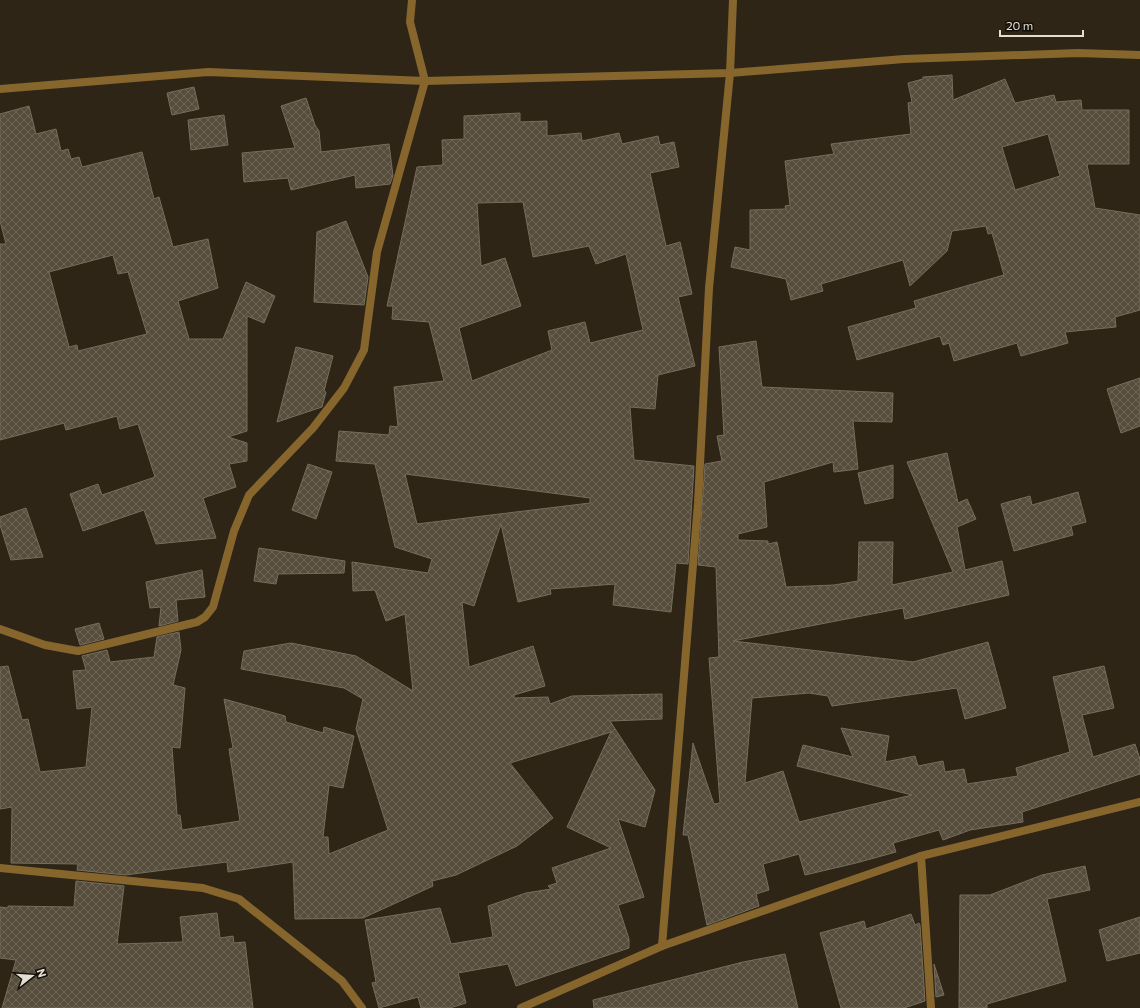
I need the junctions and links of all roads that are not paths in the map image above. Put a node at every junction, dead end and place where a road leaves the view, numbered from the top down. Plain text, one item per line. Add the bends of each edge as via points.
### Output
1 (412, 0) edge
2 (732, 0) edge
3 (1140, 55) edge
4 (730, 73) junction
5 (425, 81) junction
6 (0, 89) edge
7 (0, 629) edge
8 (1140, 802) edge
9 (921, 856) junction
10 (0, 868) edge
11 (662, 946) junction
12 (362, 1008) edge
13 (521, 1008) edge
14 (931, 1008) edge

1 - 5 street via 410,22
2 - 4 street
3 - 4 street via 1078,53 904,59
4 - 5 street
4 - 11 street via 709,288 698,503
5 - 6 street via 208,72
5 - 7 street via 377,252 364,350 344,388 313,428 249,495 234,531 213,606 205,617 197,622 78,651 45,645
8 - 9 street
9 - 11 street
9 - 14 street
10 - 12 street via 203,888 239,899 342,980
11 - 13 street

